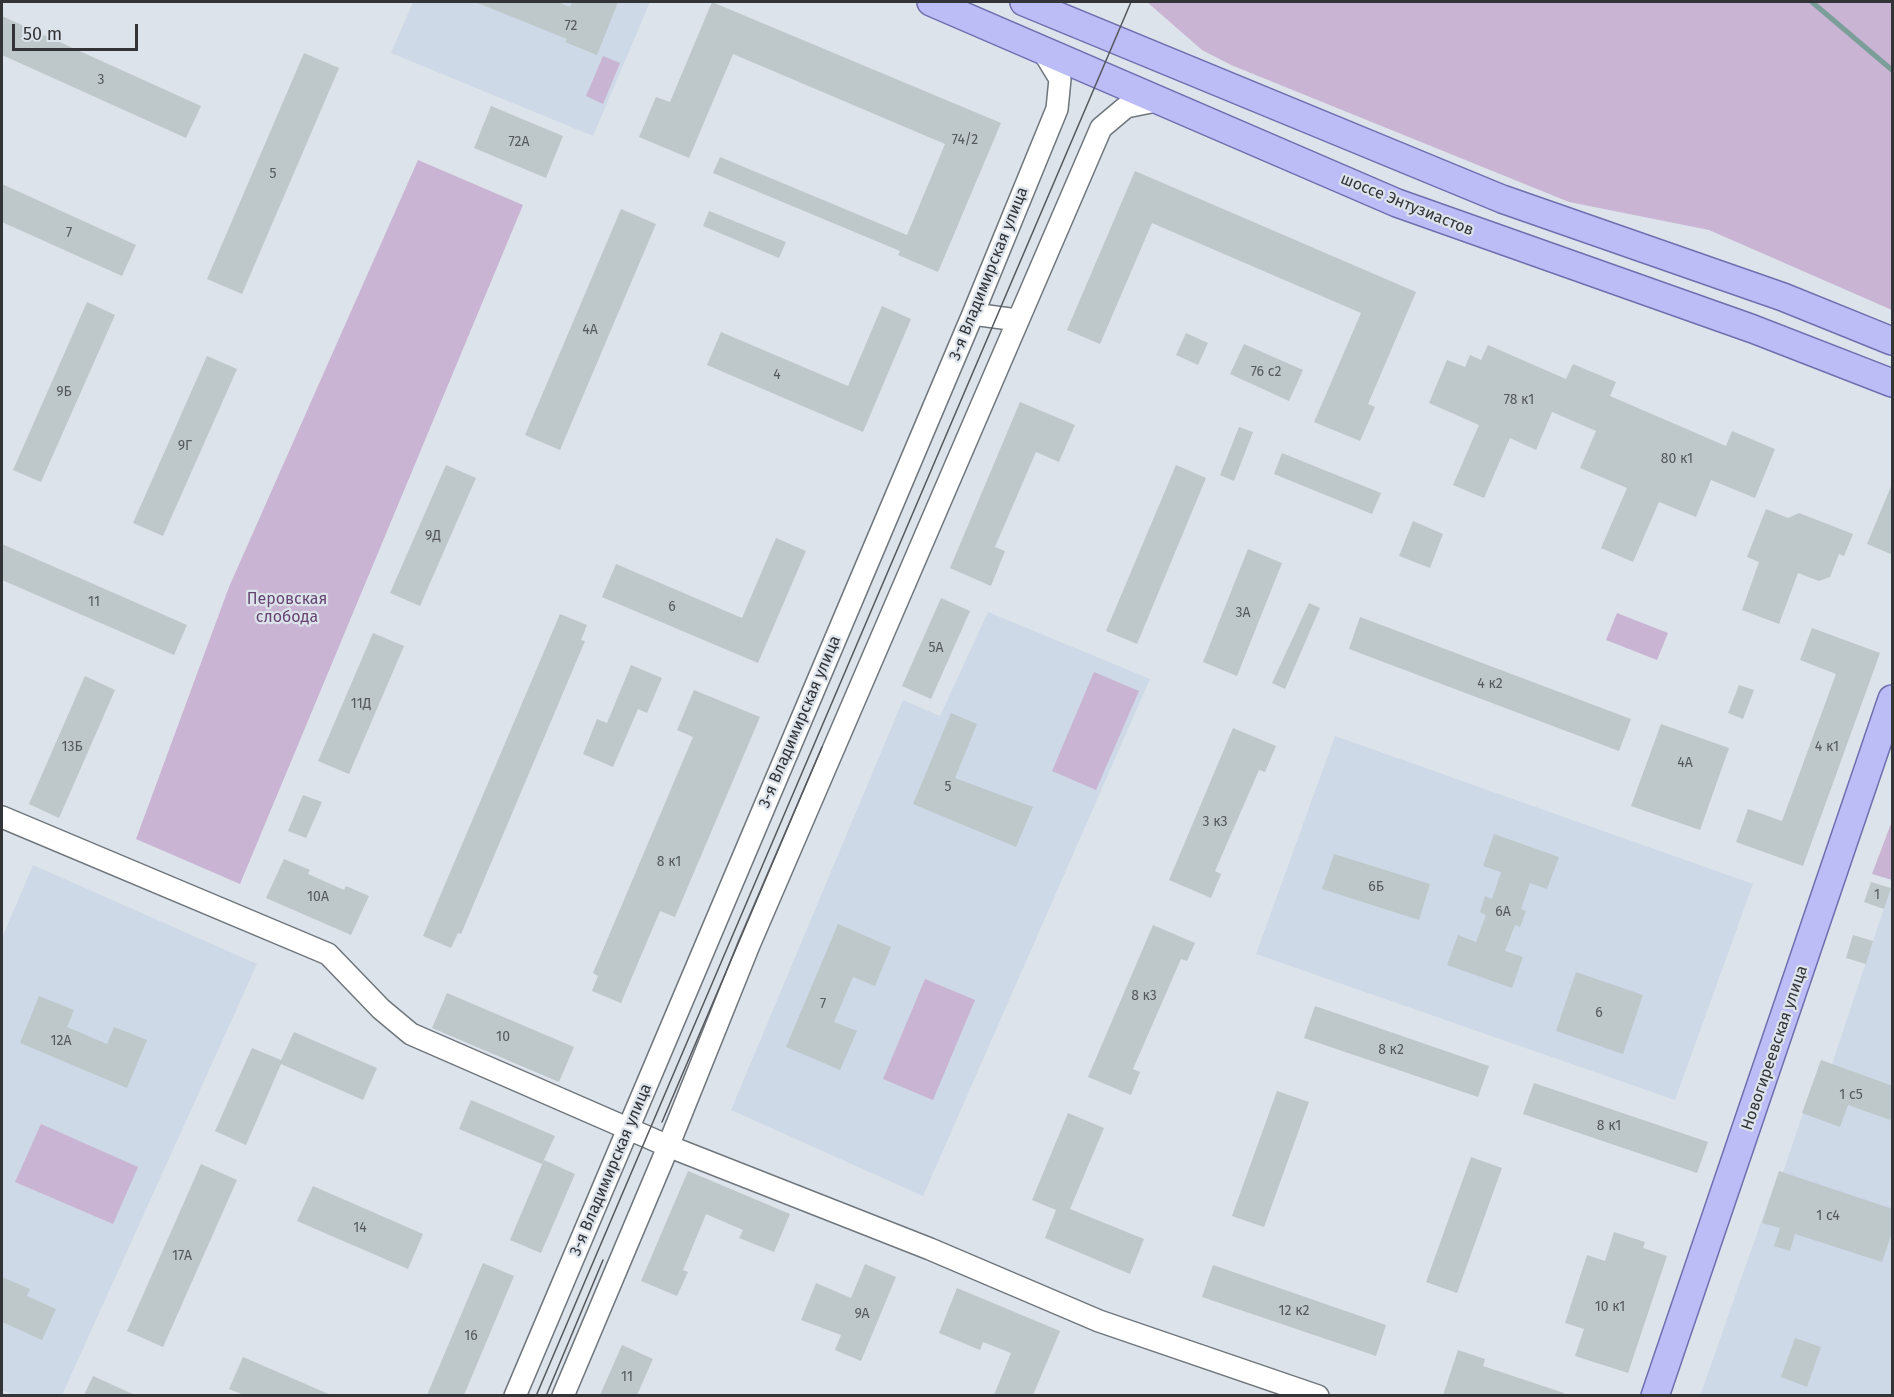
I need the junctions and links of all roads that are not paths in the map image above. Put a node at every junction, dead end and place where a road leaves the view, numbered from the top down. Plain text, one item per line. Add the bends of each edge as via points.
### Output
1 (931, 2) edge
2 (1024, 2) edge
3 (1041, 48) junction
4 (1161, 100) junction
5 (974, 314) junction
6 (1017, 320) junction
7 (1893, 341) edge
8 (1893, 383) edge
9 (1893, 699) edge
10 (2, 817) edge
11 (628, 1128) junction
12 (668, 1146) junction
13 (515, 1395) edge
14 (563, 1395) edge
15 (1318, 1395) edge
16 (1655, 1395) edge

1 - 3 main road, шоссе Энтузиастов
2 - 7 main road via 1413,165 1783,297
3 - 4 main road, шоссе Энтузиастов
3 - 5 street, 3-я Владимирская улица via 1060,79 1057,109
4 - 6 street via 1126,106 1101,128
4 - 8 main road, шоссе Энтузиастов via 1397,203 1753,329
5 - 6 street
5 - 11 street, 3-я Владимирская улица
6 - 12 street via 741,964
9 - 16 main road, Новогиреевская улица
10 - 11 street via 328,954 411,1034
11 - 12 street
11 - 13 street, 3-я Владимирская улица
12 - 14 street
12 - 15 street via 930,1249 1099,1321

